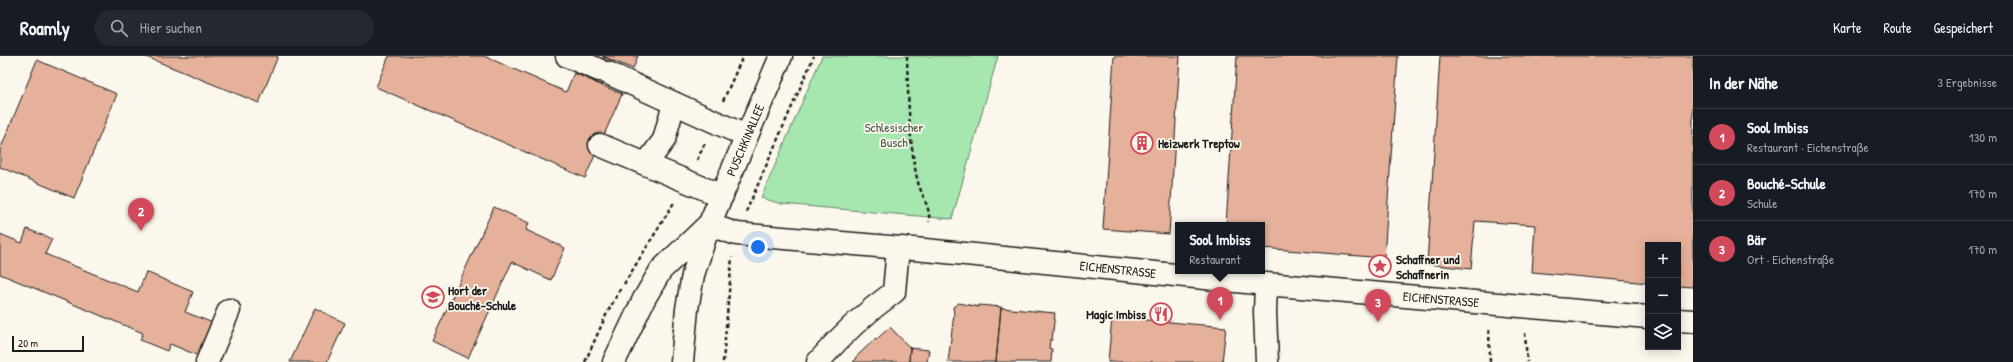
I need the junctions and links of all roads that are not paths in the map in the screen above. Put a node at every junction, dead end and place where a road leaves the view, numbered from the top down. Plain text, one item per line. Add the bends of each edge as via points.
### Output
1 (568, 56) edge
2 (781, 56) edge
3 (674, 103) junction
4 (746, 136) junction
5 (600, 144) dead end
6 (646, 164) junction
7 (722, 196) junction
8 (709, 225) junction
9 (898, 248) junction
10 (1266, 284) junction
11 (229, 310) dead end
12 (1645, 317) edge
13 (1681, 320) edge
14 (1693, 321) edge
15 (207, 362) edge
16 (614, 362) edge
17 (682, 362) edge
18 (818, 362) edge
19 (1267, 362) edge

1 - 3 street
2 - 4 street, PUSCHKINALLEE
3 - 4 street
3 - 6 street via 664,140
4 - 7 street, PUSCHKINALLEE
5 - 6 street
6 - 7 street
7 - 8 street, PUSCHKINALLEE
8 - 9 street, EICHENSTRASSE via 738,234
8 - 16 street, PUSCHKINALLEE via 661,270
8 - 17 street, PUSCHKINALLEE via 687,310
9 - 10 street, EICHENSTRASSE
9 - 18 street via 894,292 863,314
10 - 12 street, EICHENSTRASSE
10 - 19 street
11 - 15 street
13 - 14 street

